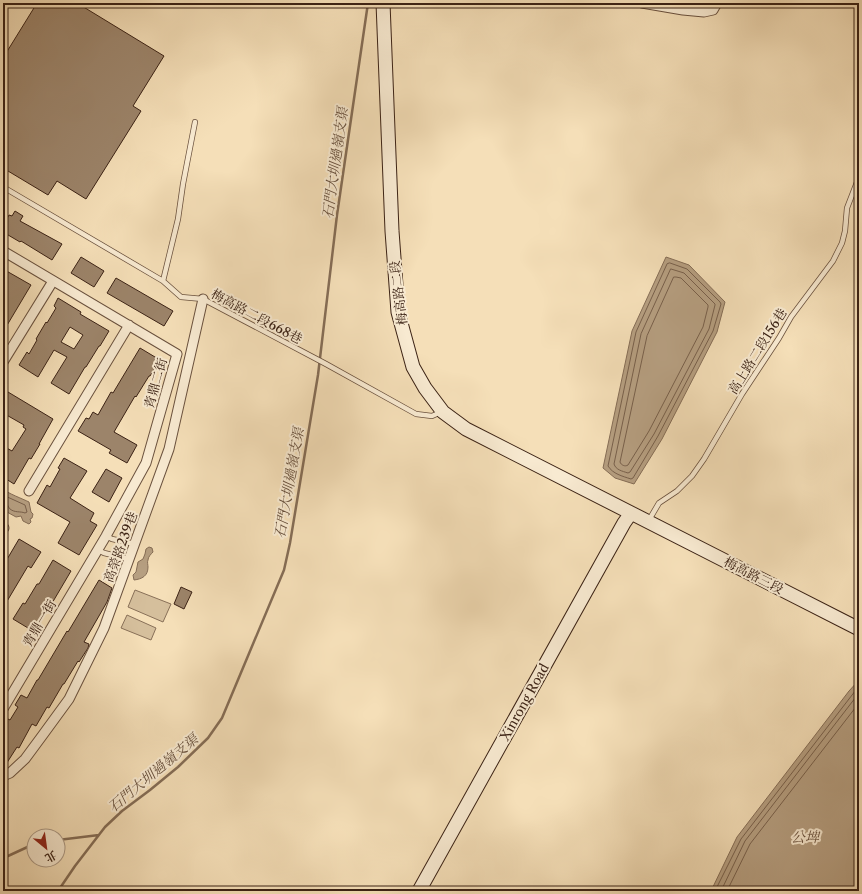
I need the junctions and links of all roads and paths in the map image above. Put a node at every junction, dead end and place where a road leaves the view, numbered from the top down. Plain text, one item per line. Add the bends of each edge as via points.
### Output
1 (383, 3) edge
2 (642, 3) edge
3 (717, 3) edge
4 (195, 122) dead end
5 (859, 177) edge
6 (3, 187) edge
7 (3, 252) edge
8 (53, 281) junction
9 (163, 281) junction
10 (202, 299) junction
11 (129, 326) junction
12 (3, 362) edge
13 (443, 412) junction
14 (29, 490) dead end
15 (631, 513) junction
16 (648, 522) junction
17 (106, 536) junction
18 (135, 544) junction
19 (98, 550) junction
20 (129, 559) junction
21 (859, 629) edge
22 (3, 709) edge
23 (3, 776) edge
24 (419, 891) edge

1 - 13 street, 梅高路二段 via 392,231 398,312 413,366
2 - 3 street via 704,12 713,10
4 - 9 lane via 178,219
5 - 16 lane, 高上路二段156巷 via 847,208 842,243 832,261 791,317 704,459 678,491 659,503
6 - 9 lane, 梅高路二段668巷
7 - 8 street, 青鼎二街
8 - 11 street, 青鼎二街
8 - 12 street
9 - 10 lane, 梅高路二段668巷 via 181,296
10 - 13 lane, 梅高路二段668巷 via 416,414 432,416
10 - 18 street, 高榮路239巷 via 169,449
11 - 14 street
11 - 17 street, 青鼎二街 via 177,354 146,463
13 - 15 street, 梅高路二段 via 466,429
15 - 16 street, 梅高路二段
15 - 24 street, Xinrong Road
16 - 21 street, 梅高路三段
17 - 18 lane
17 - 19 street, 青鼎一街
18 - 20 street, 高榮路239巷
19 - 20 lane
19 - 22 street, 青鼎一街
20 - 23 street, 高榮路239巷 via 104,628 68,699 25,759

